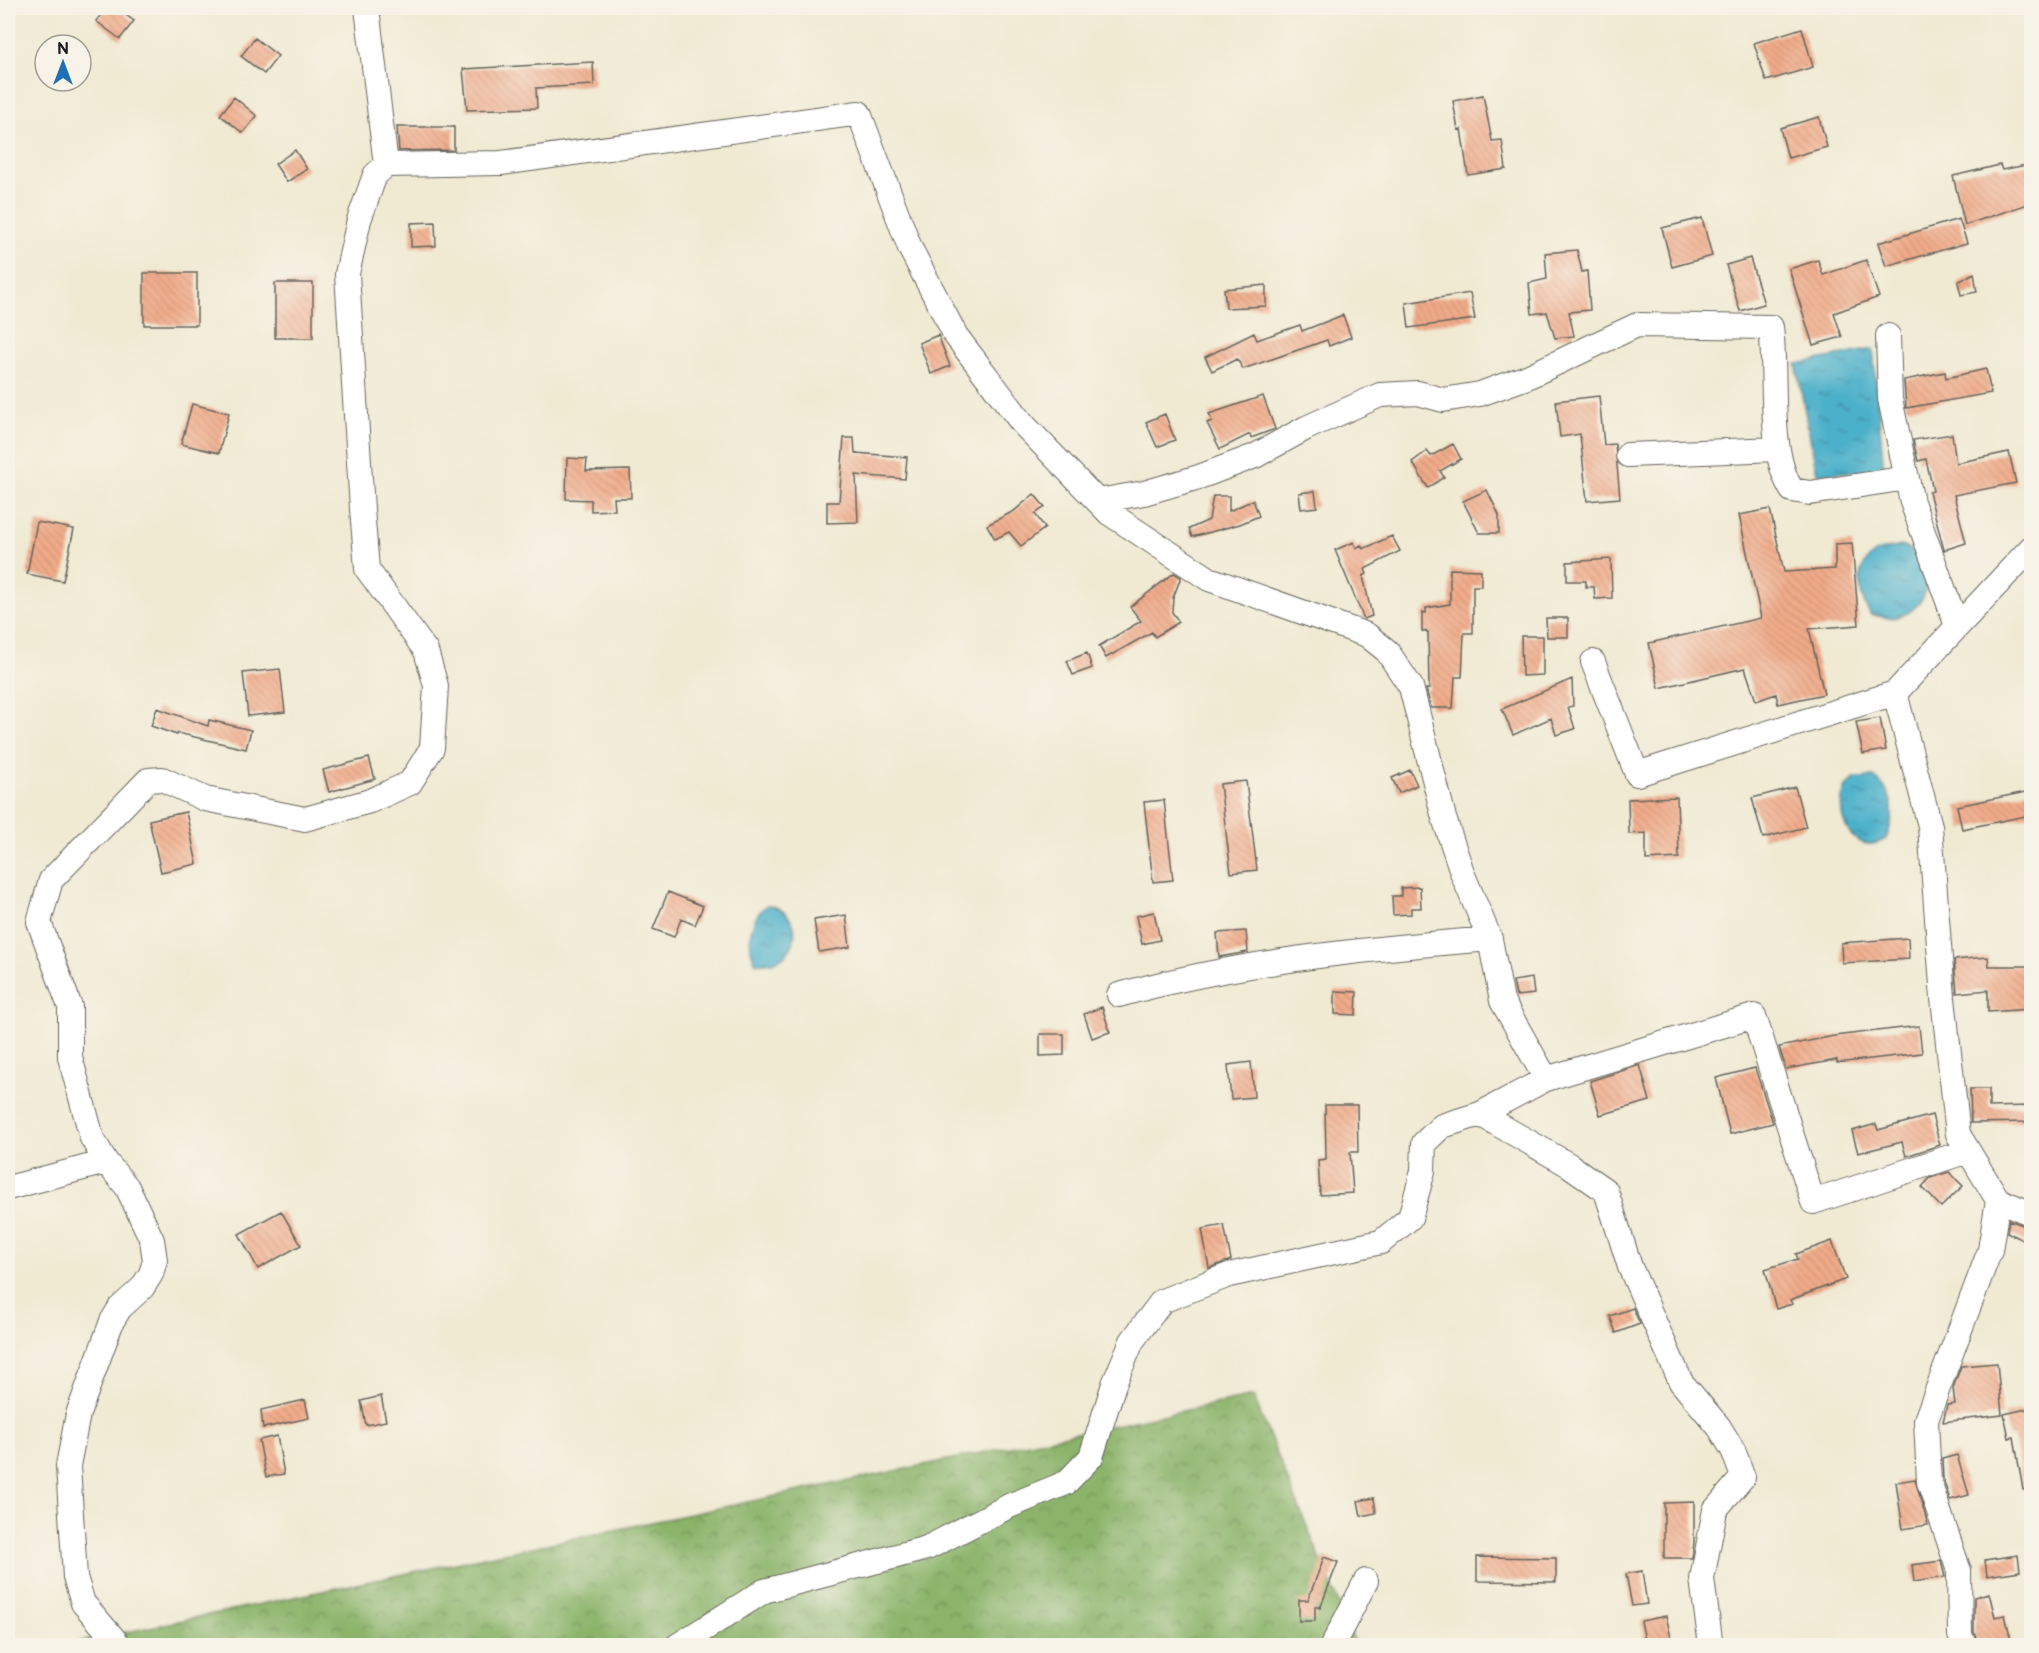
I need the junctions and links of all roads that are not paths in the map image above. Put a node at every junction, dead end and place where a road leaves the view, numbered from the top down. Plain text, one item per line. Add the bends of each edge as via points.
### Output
1 (367, 8) edge
2 (386, 165) junction
3 (1888, 336) dead end
4 (1777, 449) junction
5 (1628, 455) dead end
6 (1907, 478) junction
7 (1098, 501) junction
8 (2031, 547) edge
9 (1957, 626) junction
10 (1593, 662) dead end
11 (1895, 693) junction
12 (1490, 939) junction
13 (1119, 995) dead end
14 (1546, 1079) junction
15 (1480, 1113) junction
16 (1968, 1151) junction
17 (106, 1162) junction
18 (8, 1188) edge
19 (1998, 1200) junction
20 (2031, 1214) edge
21 (1366, 1581) dead end
22 (120, 1646) edge
23 (677, 1646) edge
24 (1332, 1646) edge
25 (1711, 1646) edge
26 (1965, 1646) edge

1 - 2 street
2 - 7 street via 501,163 859,113 910,248 956,336 1023,424
2 - 17 street via 375,174 359,219 347,274 363,521 367,569 426,651 436,686 432,748 410,783 370,801 305,819 205,799 162,779 148,780 51,880 39,922 70,1007 70,1057 92,1138
3 - 6 street via 1890,399
4 - 5 street
4 - 6 street via 1792,489 1810,493
4 - 7 street via 1771,327 1637,325 1527,377 1480,394 1443,400 1418,393 1380,395 1255,456 1144,493
6 - 9 street
7 - 12 street via 1109,513 1209,579 1366,635 1387,651 1411,687 1444,818
8 - 9 street
9 - 11 street
10 - 11 street via 1637,774
11 - 16 street via 1930,826 1958,1134
12 - 13 street via 1309,955
12 - 14 street via 1502,1001
14 - 15 street
14 - 16 street via 1754,1016 1813,1202
15 - 23 street via 1442,1126 1424,1143 1423,1171 1410,1218 1381,1242 1229,1275 1162,1301 1132,1341 1091,1457 1066,1483 1009,1506 927,1548 764,1591
15 - 25 street via 1606,1191 1630,1267 1682,1382 1733,1450 1743,1478 1715,1510 1702,1579
16 - 19 street
17 - 18 street
17 - 22 street via 127,1187 152,1240 155,1260 142,1288 112,1321 78,1414 68,1466 75,1577 83,1602
19 - 20 street
19 - 26 street via 1990,1251 1926,1420 1929,1482 1959,1571 1960,1635
21 - 24 street

